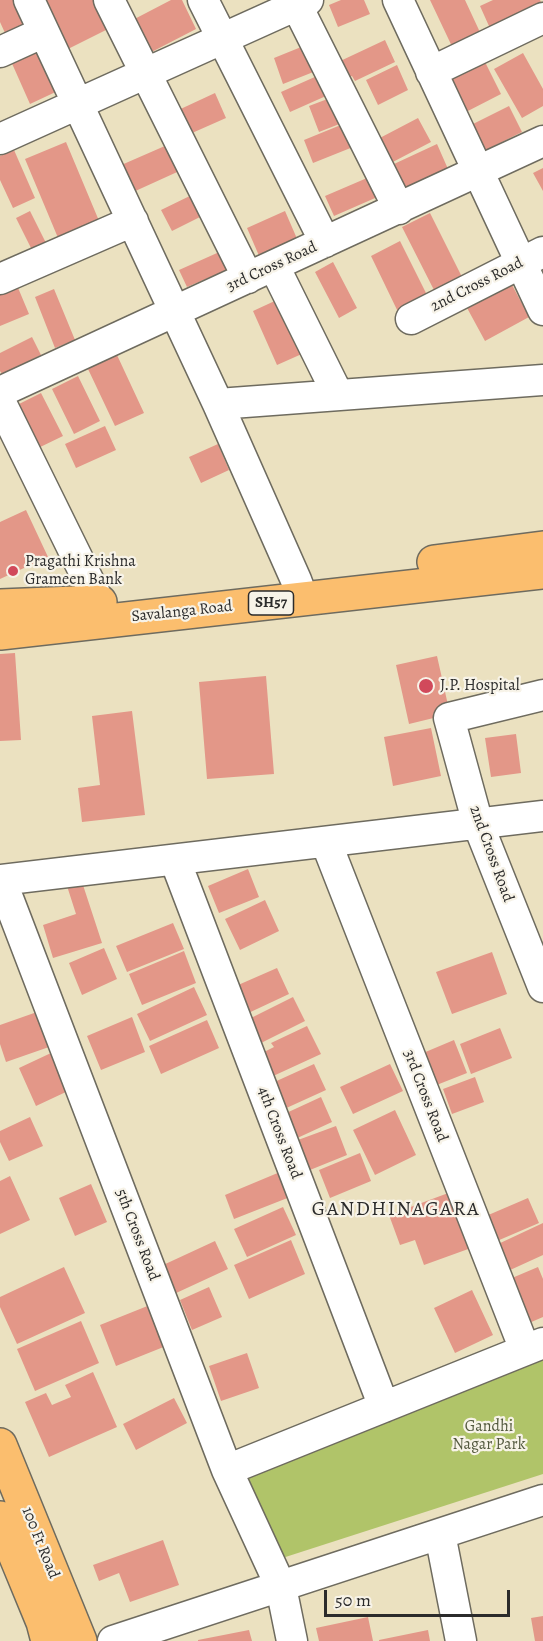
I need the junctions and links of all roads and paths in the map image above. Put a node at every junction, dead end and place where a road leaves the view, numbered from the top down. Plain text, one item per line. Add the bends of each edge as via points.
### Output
1 (29, 0) edge
2 (109, 0) edge
3 (203, 0) edge
4 (398, 0) edge
5 (300, 2) edge
6 (543, 18) edge
7 (44, 32) junction
8 (222, 39) junction
9 (0, 52) edge
10 (431, 72) junction
11 (145, 73) junction
12 (79, 103) junction
13 (0, 139) edge
14 (543, 141) edge
15 (477, 170) junction
16 (399, 209) junction
17 (133, 221) junction
18 (326, 242) junction
19 (532, 257) edge
20 (261, 272) junction
21 (0, 279) edge
22 (543, 310) edge
23 (175, 312) junction
24 (411, 319) dead end
25 (543, 380) edge
26 (0, 393) edge
27 (338, 395) junction
28 (0, 401) edge
29 (218, 404) junction
30 (543, 548) edge
31 (543, 572) edge
32 (299, 589) junction
33 (99, 602) junction
34 (0, 606) edge
35 (0, 633) edge
36 (543, 695) edge
37 (543, 816) edge
38 (478, 824) junction
39 (326, 842) junction
40 (174, 860) junction
41 (1, 880) edge
42 (543, 987) edge
43 (534, 1347) edge
44 (384, 1407) junction
45 (0, 1445) edge
46 (227, 1470) junction
47 (543, 1500) edge
48 (0, 1518) edge
49 (440, 1534) junction
50 (9, 1558) edge
51 (280, 1587) junction
52 (48, 1641) edge
53 (80, 1641) edge
54 (113, 1641) edge
55 (291, 1641) edge
56 (461, 1641) edge

1 - 7 street
2 - 11 street
3 - 8 street
4 - 10 street
5 - 8 street
5 - 16 street
6 - 10 street
7 - 9 street
7 - 12 street
8 - 11 street
8 - 18 street
10 - 15 street
11 - 12 street
11 - 20 street
12 - 13 street
12 - 17 street
14 - 15 street, 3rd Cross Road
15 - 16 street, 3rd Cross Road
15 - 19 street
16 - 18 street, 3rd Cross Road
17 - 21 street
17 - 23 street
18 - 20 street, 3rd Cross Road
19 - 22 street
19 - 24 street, 2nd Cross Road
20 - 23 street, 3rd Cross Road
20 - 27 street
23 - 26 street, 3rd Cross Road
23 - 29 street
25 - 27 street
27 - 29 street
28 - 33 street
29 - 32 street
30 - 32 main road, Savalanga Road / SH57
31 - 32 main road, Savalanga Road / SH57
32 - 33 main road, Savalanga Road / SH57
32 - 35 main road, Savalanga Road / SH57
33 - 34 main road, Savalanga Road / SH57
36 - 38 street, 2nd Cross Road via 449,718
37 - 38 street
38 - 39 street
38 - 42 street, 2nd Cross Road
39 - 40 street
39 - 43 street, 3rd Cross Road
40 - 41 street
40 - 44 street, 4th Cross Road
41 - 46 street, 5th Cross Road
43 - 44 street
44 - 46 street
45 - 53 main road, 100 Ft Road
46 - 51 street, 5th Cross Road
47 - 49 street
48 - 50 main road
49 - 51 street
49 - 56 street
50 - 52 main road via 43,1622
51 - 54 street
51 - 55 street, 5th Cross Road

